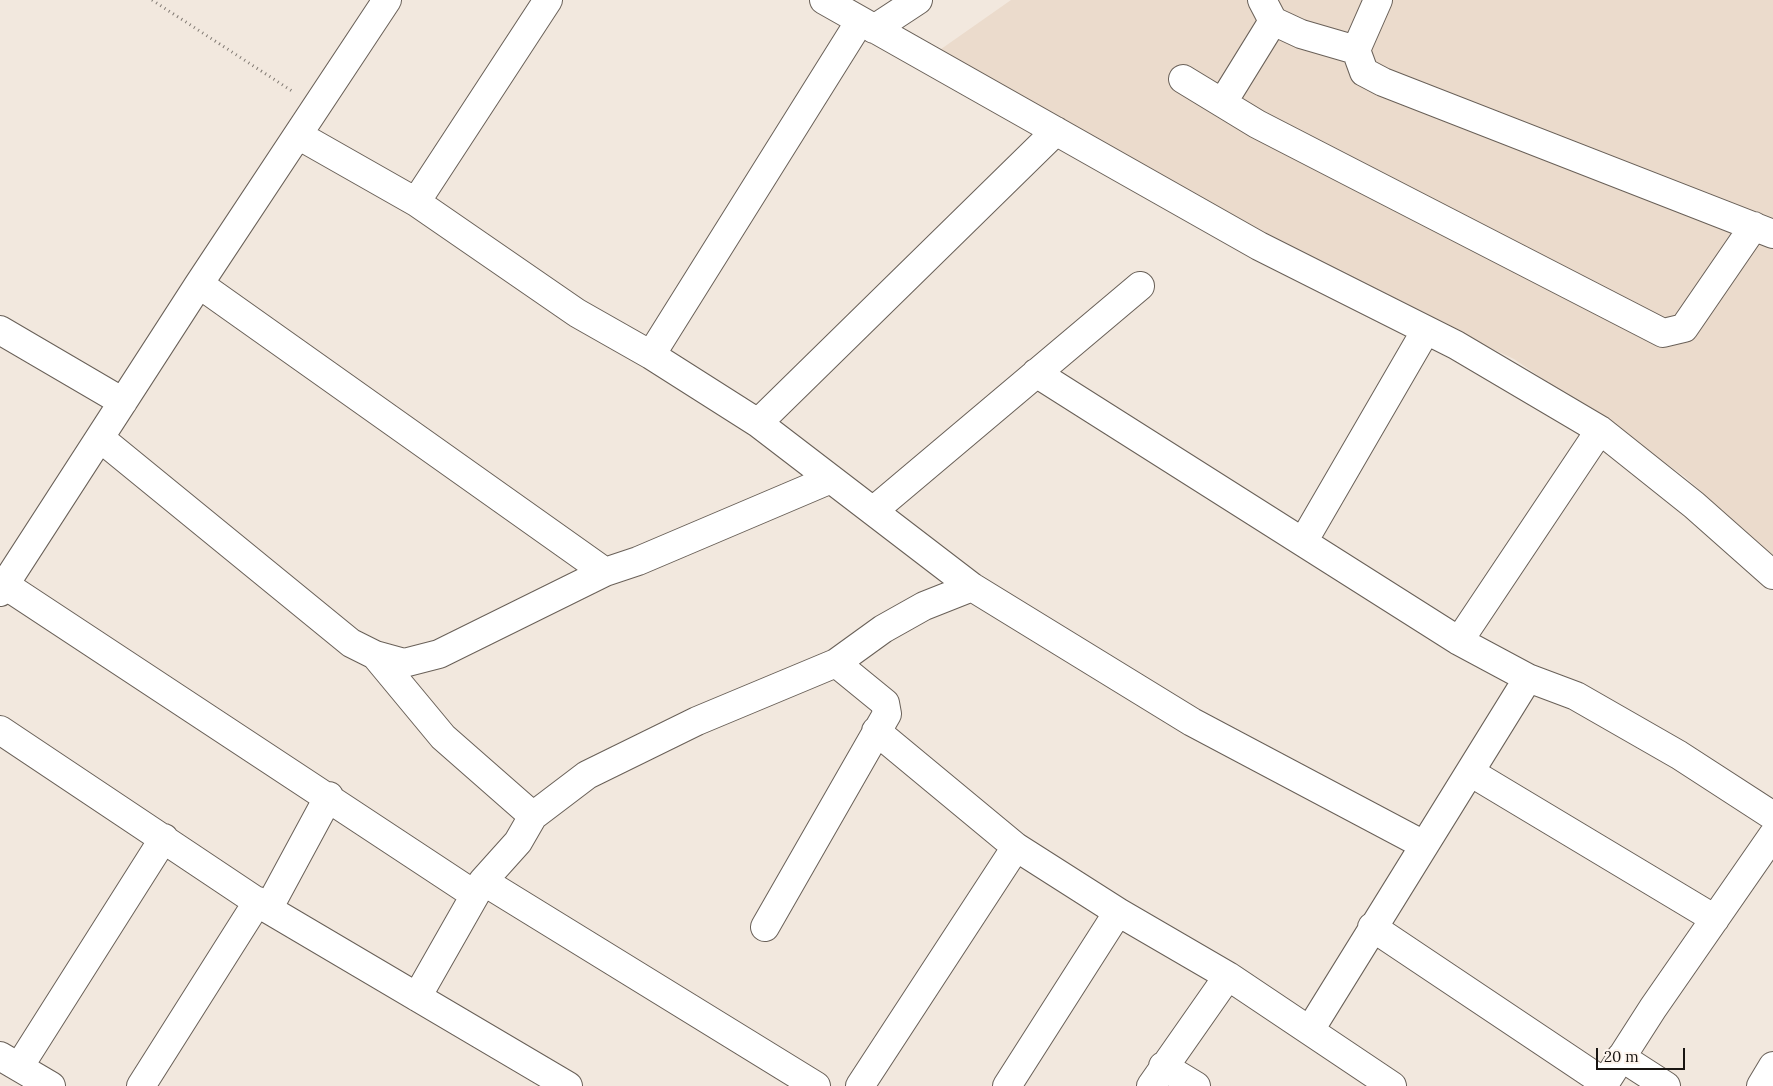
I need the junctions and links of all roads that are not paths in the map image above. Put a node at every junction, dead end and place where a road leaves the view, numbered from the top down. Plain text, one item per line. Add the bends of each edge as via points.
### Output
1 (387, 0) edge
2 (548, 0) edge
3 (824, 0) edge
4 (918, 0) edge
5 (1378, 0) edge
6 (1268, 11) edge
7 (867, 25) junction
8 (1356, 50) junction
9 (1182, 79) dead end
10 (1223, 102) junction
11 (304, 125) junction
12 (1056, 131) junction
13 (416, 202) junction
14 (1763, 230) edge
15 (199, 284) junction
16 (1140, 286) dead end
17 (0, 330) edge
18 (1426, 330) junction
19 (651, 355) junction
20 (1036, 373) junction
21 (123, 402) junction
22 (758, 423) junction
23 (1600, 430) junction
24 (100, 438) junction
25 (831, 479) junction
26 (873, 511) junction
27 (1304, 542) junction
28 (605, 572) junction
29 (1773, 575) edge
30 (972, 587) junction
31 (2, 588) edge
32 (1458, 641) junction
33 (375, 655) junction
34 (836, 662) junction
35 (1528, 678) junction
36 (0, 730) edge
37 (876, 731) junction
38 (1470, 772) junction
39 (329, 796) junction
40 (533, 816) junction
41 (1773, 816) edge
42 (1773, 835) edge
43 (164, 838) junction
44 (1424, 846) junction
45 (1016, 847) junction
46 (479, 888) junction
47 (263, 905) junction
48 (1118, 912) junction
49 (1715, 919) junction
50 (765, 927) dead end
51 (1372, 927) junction
52 (1228, 976) junction
53 (417, 997) junction
54 (1310, 1030) junction
55 (1622, 1057) junction
56 (10, 1061) edge
57 (1773, 1066) edge
58 (1157, 1076) edge
59 (559, 1084) edge
60 (1604, 1084) edge
61 (51, 1086) edge
62 (141, 1086) edge
63 (816, 1086) edge
64 (860, 1086) edge
65 (1007, 1086) edge
66 (1196, 1086) edge
67 (1392, 1086) edge
68 (1666, 1086) edge
69 (1761, 1086) edge

1 - 11 street
2 - 13 street
3 - 7 street
4 - 7 street
5 - 8 street
6 - 8 street via 1301,34
6 - 10 street
7 - 12 street
7 - 19 street
8 - 14 street via 1364,72 1383,82
9 - 10 street
10 - 14 street via 1257,124 1663,332 1684,328
11 - 13 street
11 - 15 street
12 - 18 street via 1259,246
12 - 22 street
13 - 19 street via 577,313
15 - 21 street
15 - 28 street
16 - 20 street
17 - 21 street
18 - 23 street
18 - 27 street
19 - 22 street
20 - 26 street
20 - 27 street
21 - 24 street
22 - 25 street
23 - 29 street via 1694,505
23 - 32 street
24 - 31 street
24 - 33 street via 351,643
25 - 26 street
25 - 28 street
26 - 30 street
27 - 32 street
28 - 33 street via 439,654 404,662
30 - 34 street via 924,606
30 - 44 street via 1192,722
31 - 39 street
32 - 35 street
33 - 40 street via 443,737
34 - 37 street via 885,703 887,714
34 - 40 street via 697,720 587,775
35 - 38 street
35 - 41 street via 1576,696 1679,755
36 - 43 street
37 - 45 street
37 - 50 street
38 - 44 street
38 - 49 street
39 - 46 street
39 - 47 street
40 - 46 street via 518,842
42 - 49 street
43 - 47 street
43 - 56 street
44 - 51 street
45 - 48 street
45 - 64 street
46 - 53 street
46 - 63 street
47 - 53 street
47 - 62 street
48 - 52 street
48 - 65 street
49 - 55 street
51 - 54 street
51 - 60 street
52 - 54 street
52 - 58 street
53 - 59 street
54 - 67 street
55 - 60 street
55 - 68 street
56 - 61 street
57 - 69 street
58 - 66 street

